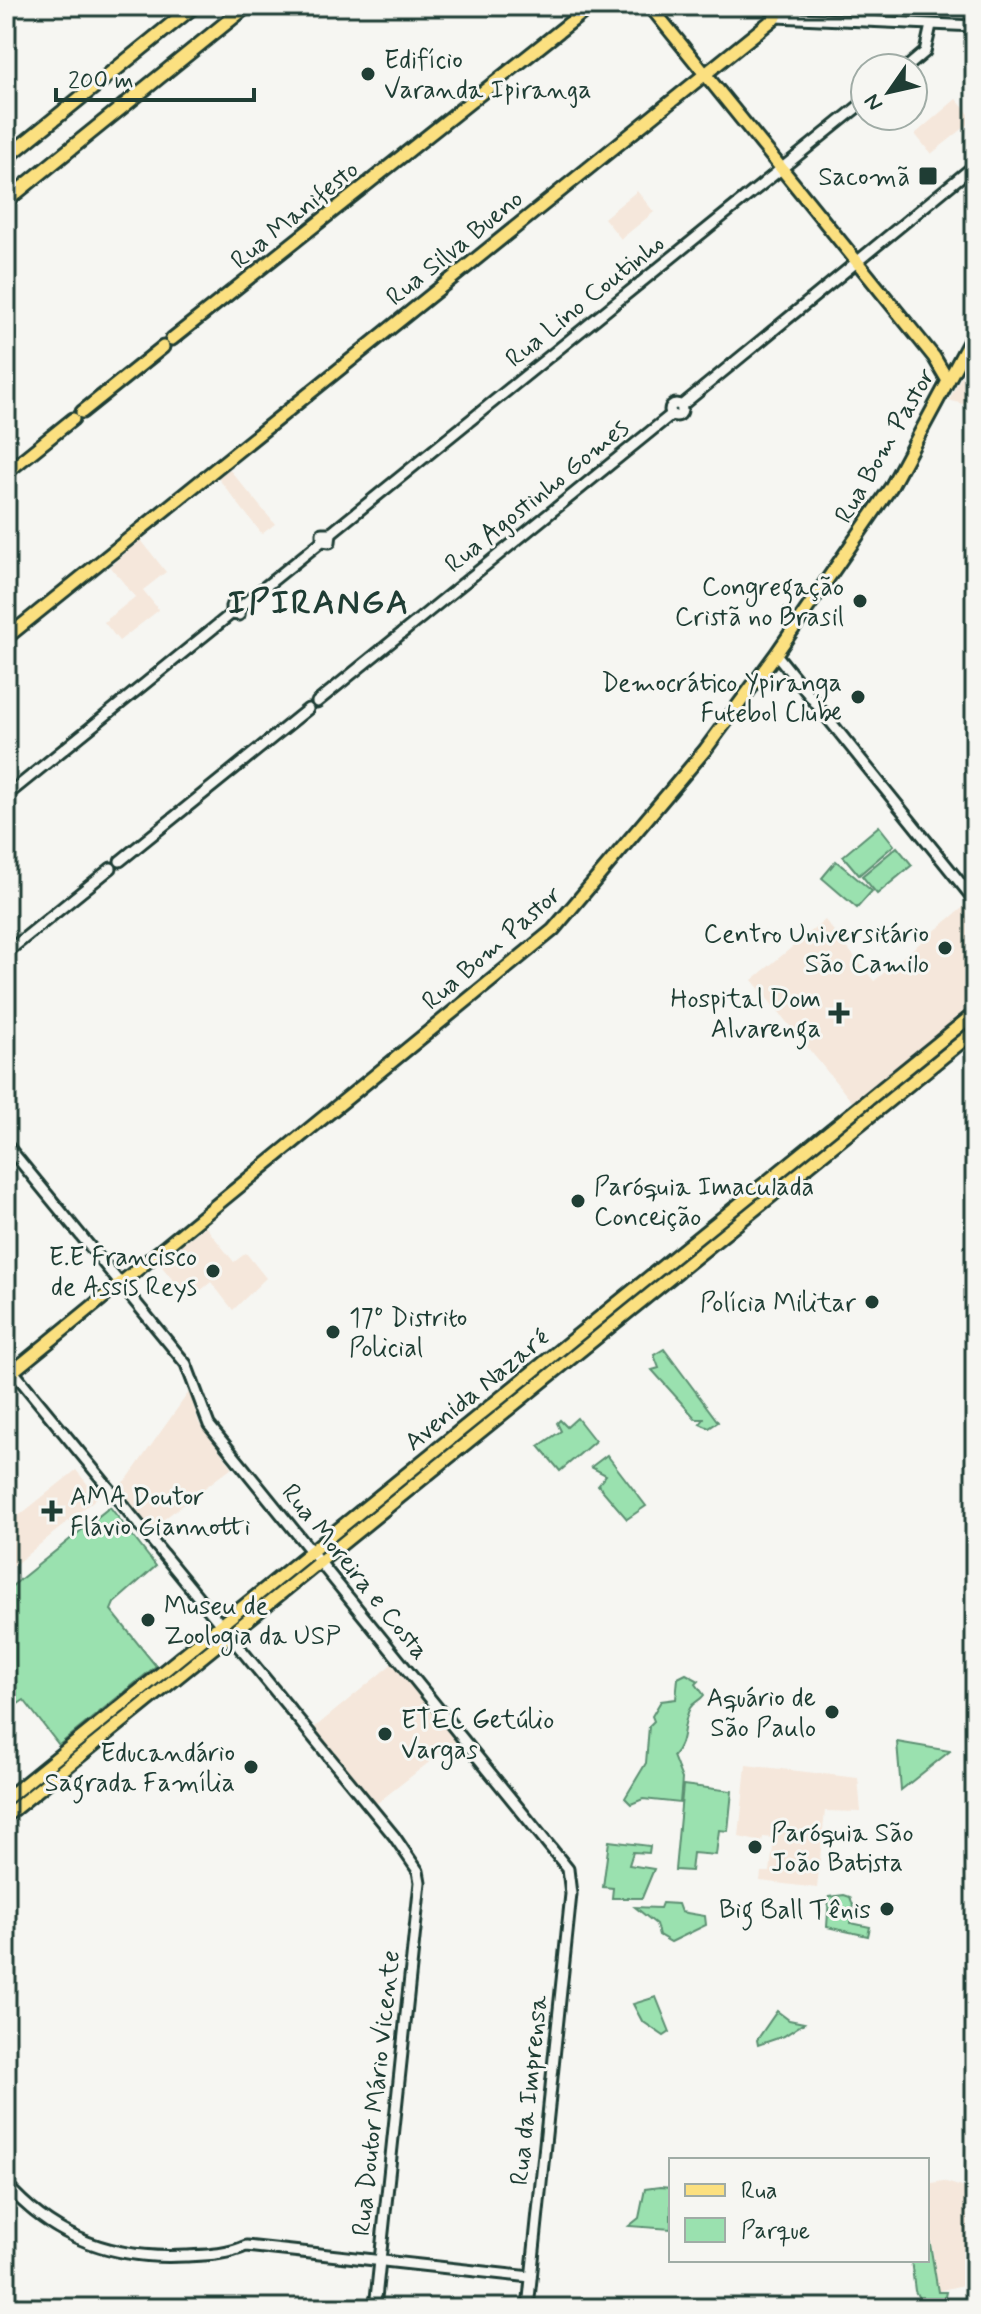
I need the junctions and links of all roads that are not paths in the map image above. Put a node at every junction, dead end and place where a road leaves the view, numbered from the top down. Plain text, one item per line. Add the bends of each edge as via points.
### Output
1 (194, 6) edge
2 (247, 6) edge
3 (591, 6) edge
4 (650, 6) edge
5 (776, 10) edge
6 (931, 25) junction
7 (975, 26) edge
8 (925, 52) edge
9 (704, 74) junction
10 (849, 114) edge
11 (6, 158) edge
12 (975, 165) edge
13 (781, 169) junction
14 (6, 201) edge
15 (857, 262) junction
16 (975, 331) edge
17 (948, 381) junction
18 (6, 473) edge
19 (6, 638) edge
20 (776, 654) junction
21 (6, 796) edge
22 (975, 901) edge
23 (6, 953) edge
24 (975, 1013) edge
25 (975, 1031) edge
26 (6, 1144) edge
27 (120, 1283) junction
28 (9, 1374) edge
29 (311, 1551) junction
30 (320, 1562) junction
31 (220, 1626) junction
32 (229, 1635) junction
33 (6, 1799) edge
34 (6, 1816) edge
35 (571, 1877) joint
36 (6, 2184) edge
37 (380, 2259) junction
38 (531, 2277) junction
39 (975, 2304) edge
40 (375, 2308) edge
41 (528, 2308) edge
42 (966, 2308) edge

1 - 11 highway
2 - 14 highway
3 - 18 main road, Rua Manifesto
4 - 9 main road
5 - 6 street, Rua Silva Bueno
5 - 9 main road, Rua Silva Bueno
6 - 7 street, Rua Silva Bueno
6 - 8 street
9 - 13 main road
9 - 19 main road, Rua Silva Bueno
10 - 13 street, Rua Lino Coutinho
12 - 15 street
13 - 15 main road
13 - 21 street, Rua Lino Coutinho via 331,533 330,542 322,541 240,607 239,615 231,614
15 - 17 main road
15 - 23 street, Rua Agostinho Gomes via 681,406 681,414 672,414 317,702 317,710 308,709 120,861 112,860 111,868
16 - 17 main road, Rua Bom Pastor
17 - 20 main road, Rua Bom Pastor via 891,487
20 - 22 street
20 - 27 main road, Rua Bom Pastor via 705,750 553,930
24 - 29 main road, Avenida Nazaré
25 - 30 main road, Avenida Nazaré
26 - 27 street, Rua Moreira e Costa
27 - 28 main road, Rua Bom Pastor
27 - 29 street, Rua Moreira e Costa via 186,1364 209,1425
28 - 31 street
29 - 30 street, Rua Moreira e Costa
29 - 31 main road, Avenida Nazaré
30 - 32 main road, Avenida Nazaré
30 - 35 street, Rua Moreira e Costa via 561,1858
31 - 32 street
31 - 33 main road, Avenida Nazaré
32 - 34 main road, Avenida Nazaré
32 - 37 street, Rua Doutor Mário Vicente via 418,1871
35 - 38 street, Rua da Imprensa
36 - 37 street via 46,2220 101,2249 138,2256 222,2255 246,2246
37 - 38 street
37 - 40 street, Rua Doutor Mário Vicente
38 - 41 street, Rua da Imprensa
39 - 42 main road

